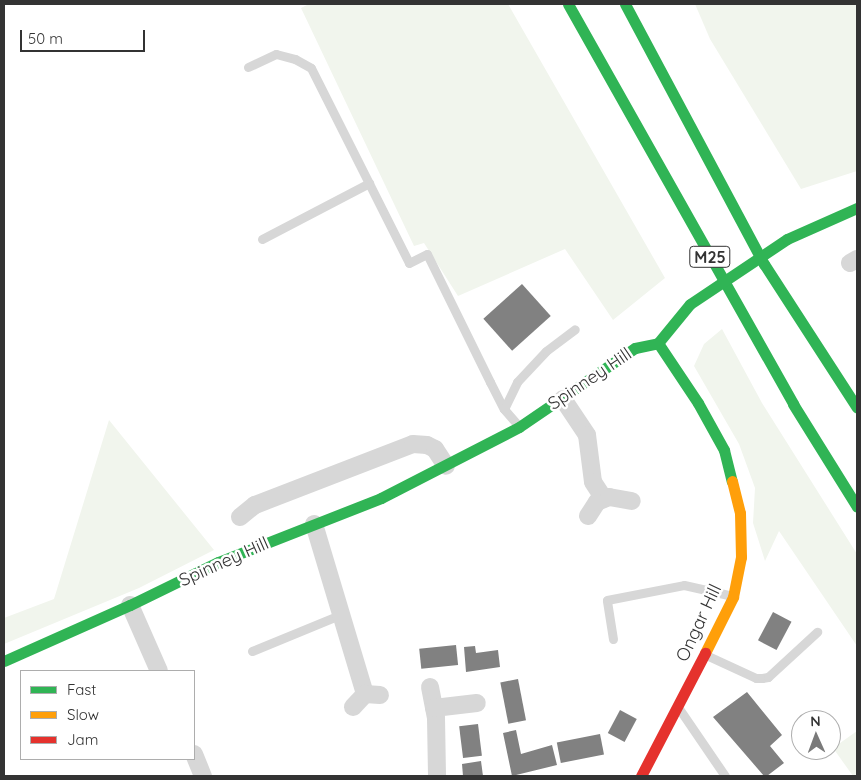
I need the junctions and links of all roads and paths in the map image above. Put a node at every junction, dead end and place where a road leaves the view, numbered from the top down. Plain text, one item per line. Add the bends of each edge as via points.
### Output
1 (568, 4) edge
2 (625, 4) edge
3 (248, 67) dead end
4 (369, 183) junction
5 (857, 208) edge
6 (262, 239) dead end
7 (575, 329) dead end
8 (658, 343) junction
9 (563, 399) junction
10 (504, 408) junction
11 (857, 408) edge
12 (520, 427) junction
13 (446, 466) junction
14 (604, 499) junction
15 (632, 500) dead end
16 (857, 506) edge
17 (588, 516) dead end
18 (240, 517) dead end
19 (314, 524) junction
20 (733, 596) junction
21 (130, 605) junction
22 (342, 614) junction
23 (817, 632) dead end
24 (613, 639) dead end
25 (252, 651) dead end
26 (706, 655) junction
27 (4, 661) edge
28 (159, 670) edge
29 (430, 687) dead end
30 (477, 703) dead end
31 (677, 705) junction
32 (353, 707) dead end
33 (434, 708) junction
34 (195, 756) edge
35 (203, 776) edge
36 (436, 776) edge
37 (641, 776) edge
38 (725, 776) edge

1 - 16 main road, M25 via 792,404
2 - 11 main road, M25 via 764,264
3 - 4 lane via 276,54 295,59 310,68
4 - 6 lane
4 - 10 lane via 409,263 426,254
5 - 8 main road via 787,239 690,304
7 - 10 lane via 546,351 517,382
8 - 9 main road, Spinney Hill via 635,348
8 - 20 main road, Ongar Hill via 724,450 740,513 739,574
9 - 12 main road, Spinney Hill
9 - 14 street via 587,435 591,476
10 - 12 lane
12 - 13 main road, Spinney Hill
13 - 18 street, Spinney Hill via 435,449 413,444 256,505
13 - 19 main road, Spinney Hill via 381,498
14 - 15 street
14 - 17 street via 597,502
19 - 21 main road, Spinney Hill via 218,562
19 - 22 street
20 - 24 lane via 684,585 607,600
20 - 26 main road, Ongar Hill
21 - 27 main road, Spinney Hill
21 - 28 street
22 - 25 lane
22 - 32 street via 373,694
23 - 26 lane via 762,678
26 - 31 main road, Ongar Hill
29 - 33 street
30 - 33 street
31 - 37 main road, Ongar Hill
31 - 38 lane
33 - 36 street
34 - 35 street

